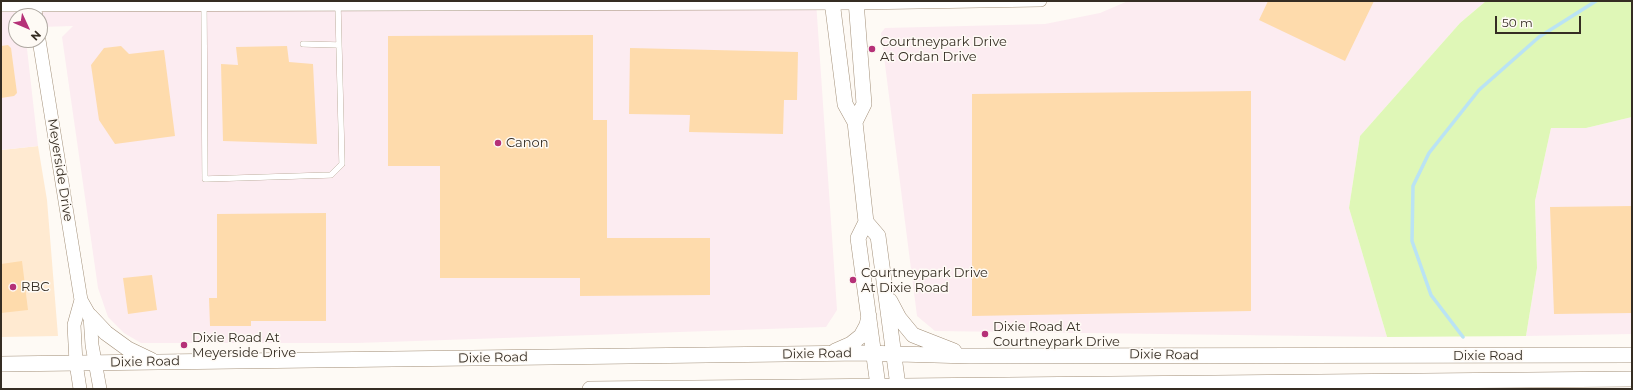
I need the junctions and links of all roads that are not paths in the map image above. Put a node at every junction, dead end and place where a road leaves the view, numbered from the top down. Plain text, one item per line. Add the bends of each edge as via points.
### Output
1 (1041, 1) edge
2 (832, 3) edge
3 (857, 3) edge
4 (1, 6) edge
5 (204, 6) junction
6 (338, 6) junction
7 (34, 8) edge
8 (304, 44) dead end
9 (339, 45) junction
10 (40, 48) edge
11 (855, 122) junction
12 (866, 222) junction
13 (885, 293) junction
14 (81, 300) junction
15 (869, 313) junction
16 (90, 316) junction
17 (874, 353) junction
18 (828, 354) junction
19 (893, 354) junction
20 (1632, 355) edge
21 (969, 356) junction
22 (1428, 356) junction
23 (1592, 356) junction
24 (154, 362) junction
25 (76, 363) junction
26 (95, 363) junction
27 (1, 364) edge
28 (1632, 379) edge
29 (1592, 380) junction
30 (1428, 381) junction
31 (828, 388) edge
32 (878, 388) edge
33 (898, 388) edge
34 (935, 388) edge
35 (80, 389) edge
36 (100, 389) edge
37 (590, 389) edge
38 (682, 389) edge

1 - 3 street
2 - 3 street
2 - 6 street
2 - 11 main road via 845,104
3 - 11 main road via 864,104
4 - 7 street
5 - 6 street
5 - 7 street
5 - 9 lane via 204,179 331,175 342,164
6 - 9 lane
8 - 9 lane
10 - 14 street, Meyerside Drive
11 - 12 main road
12 - 13 main road via 878,236
12 - 15 main road via 858,238
13 - 19 main road
13 - 21 main road via 899,318 913,335
14 - 16 street, Meyerside Drive
14 - 25 street, Meyerside Drive via 74,326
15 - 17 main road
15 - 18 main road via 867,325 860,336 851,344
16 - 24 main road via 106,333 128,349
16 - 26 street, Meyerside Drive
17 - 18 main road, Dixie Road
17 - 19 main road, Dixie Road
17 - 32 main road
18 - 24 main road, Dixie Road
19 - 21 main road, Dixie Road
19 - 33 main road
20 - 23 main road, Dixie Road
21 - 22 main road, Dixie Road
22 - 23 main road, Dixie Road
22 - 30 main road
23 - 29 main road
24 - 26 main road, Dixie Road
25 - 26 main road, Dixie Road
25 - 27 main road, Dixie Road
25 - 35 street, Meyerside Drive
26 - 36 street, Meyerside Drive
28 - 29 main road, Dixie Road
29 - 30 main road, Dixie Road
30 - 34 main road, Dixie Road
31 - 32 main road, Dixie Road
31 - 38 main road, Dixie Road
32 - 33 main road, Dixie Road
33 - 34 main road, Dixie Road
37 - 38 main road, Dixie Road

